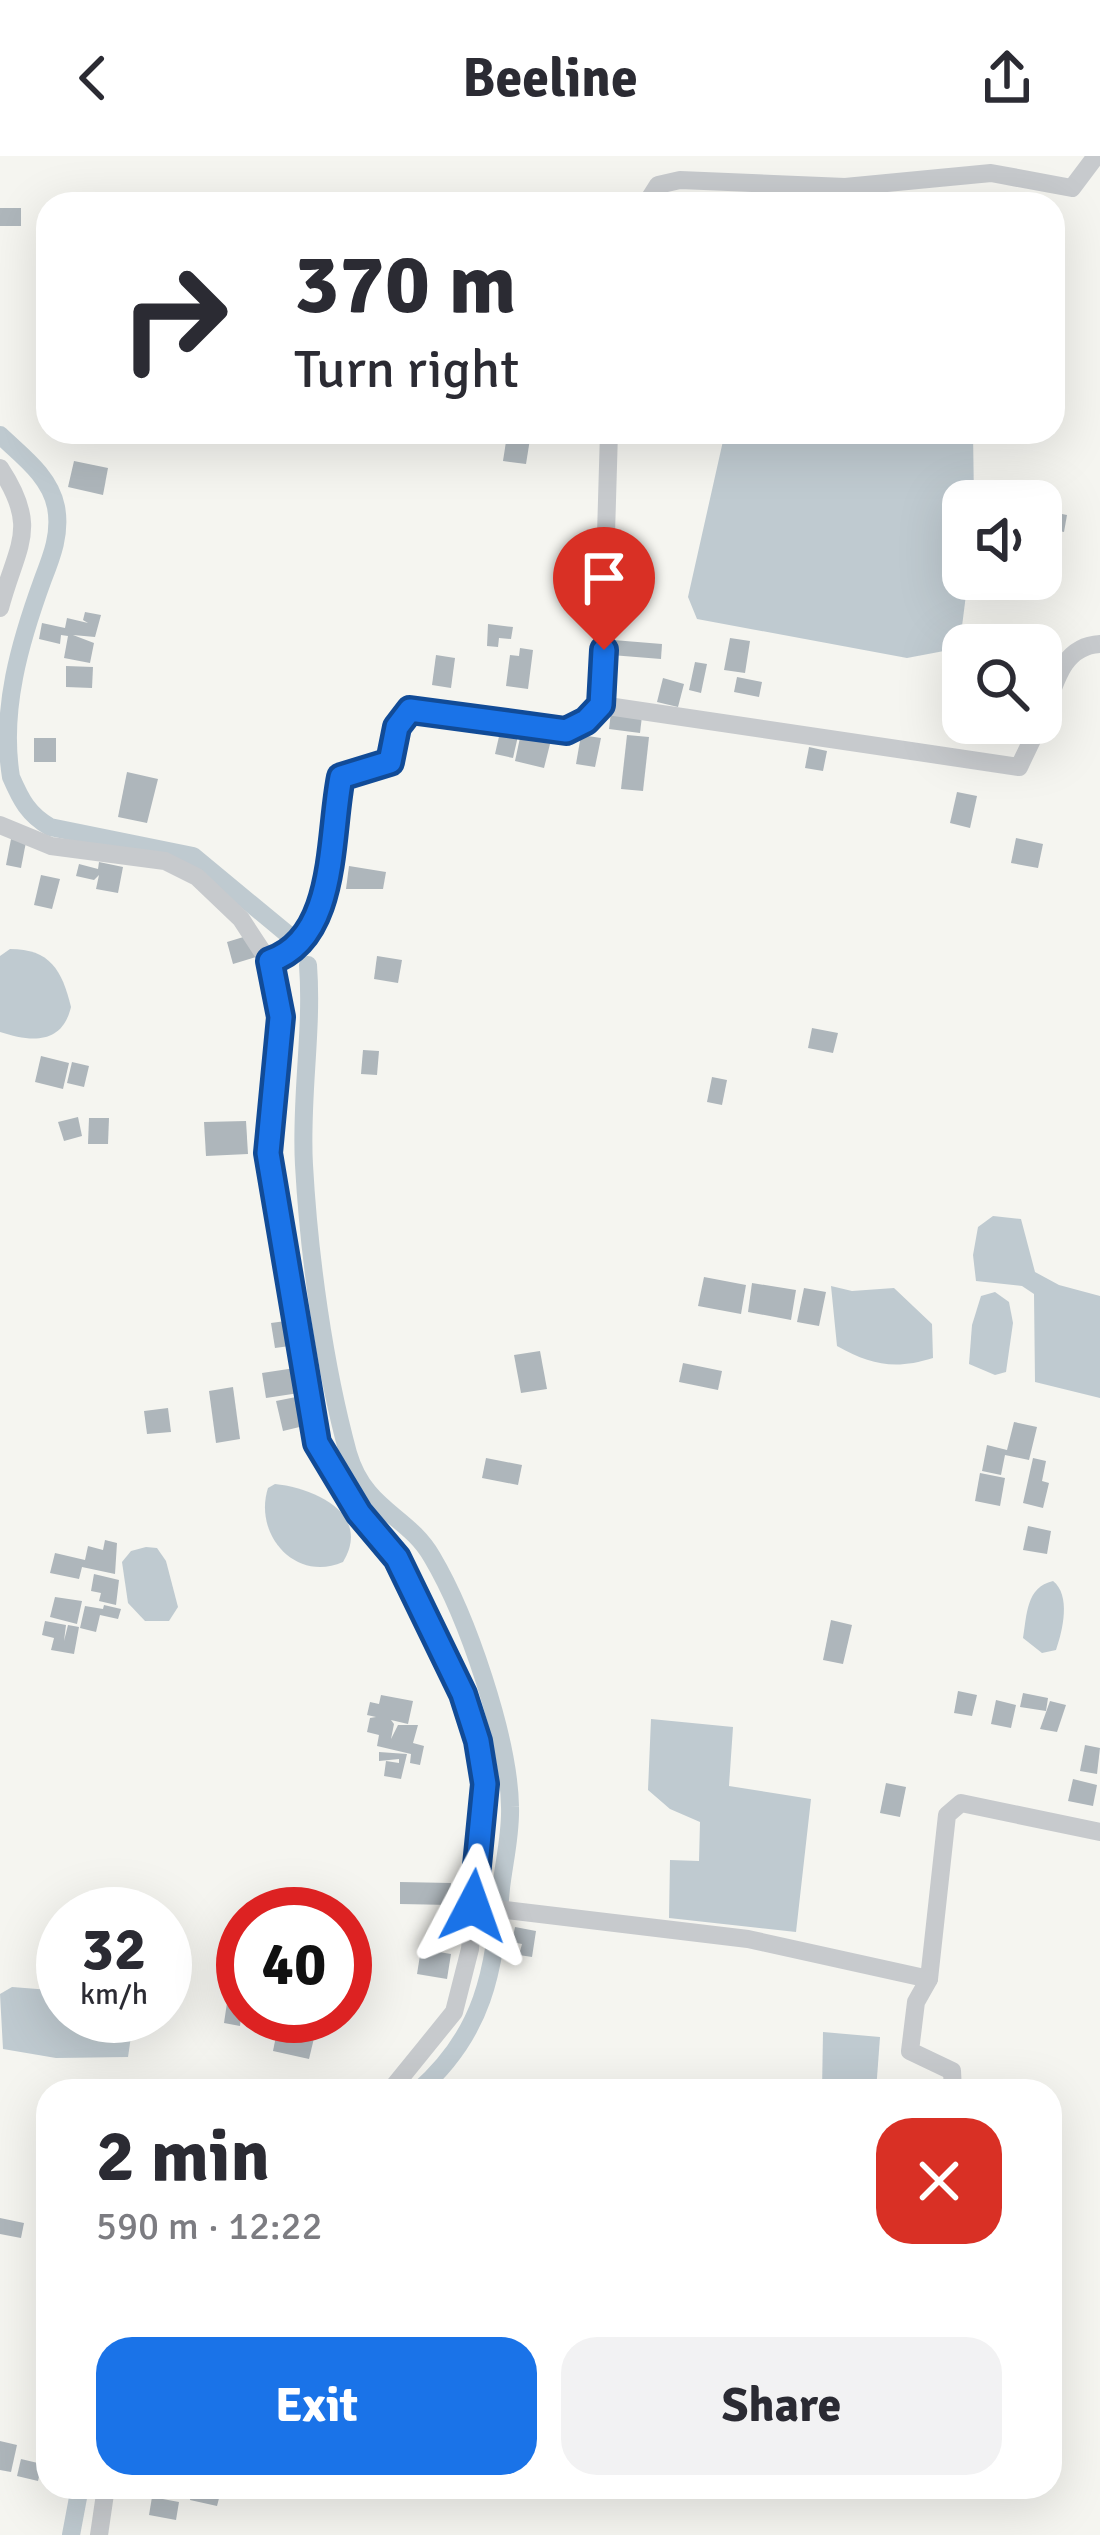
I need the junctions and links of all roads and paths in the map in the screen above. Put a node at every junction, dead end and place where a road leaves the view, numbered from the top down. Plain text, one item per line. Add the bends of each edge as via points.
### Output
1 (1096, 156) edge
2 (654, 192) edge
3 (609, 444) edge
4 (0, 468) edge
5 (0, 608) edge
6 (1100, 644) edge
7 (1062, 664) edge
8 (601, 705) junction
9 (1030, 744) edge
10 (0, 825) edge
11 (270, 961) junction
12 (1100, 1832) edge
13 (473, 1906) junction
14 (928, 1978) junction
15 (400, 2079) edge
16 (952, 2079) edge
17 (104, 2499) edge
18 (99, 2535) edge

1 - 2 street via 1072,188 991,172 845,187 680,180
3 - 8 street
4 - 5 street via 24,524
6 - 7 street
8 - 9 street via 1018,767
8 - 11 street via 566,731 410,710 397,727 390,762 341,777 313,925 299,946
10 - 11 street via 52,846 150,858 197,877 232,908
11 - 13 street via 281,1017 268,1153 317,1443 397,1558 463,1694 485,1784
12 - 14 street via 953,1805
13 - 14 street via 818,1950
13 - 15 street via 454,2012
14 - 16 street via 910,2051 952,2071
17 - 18 street

